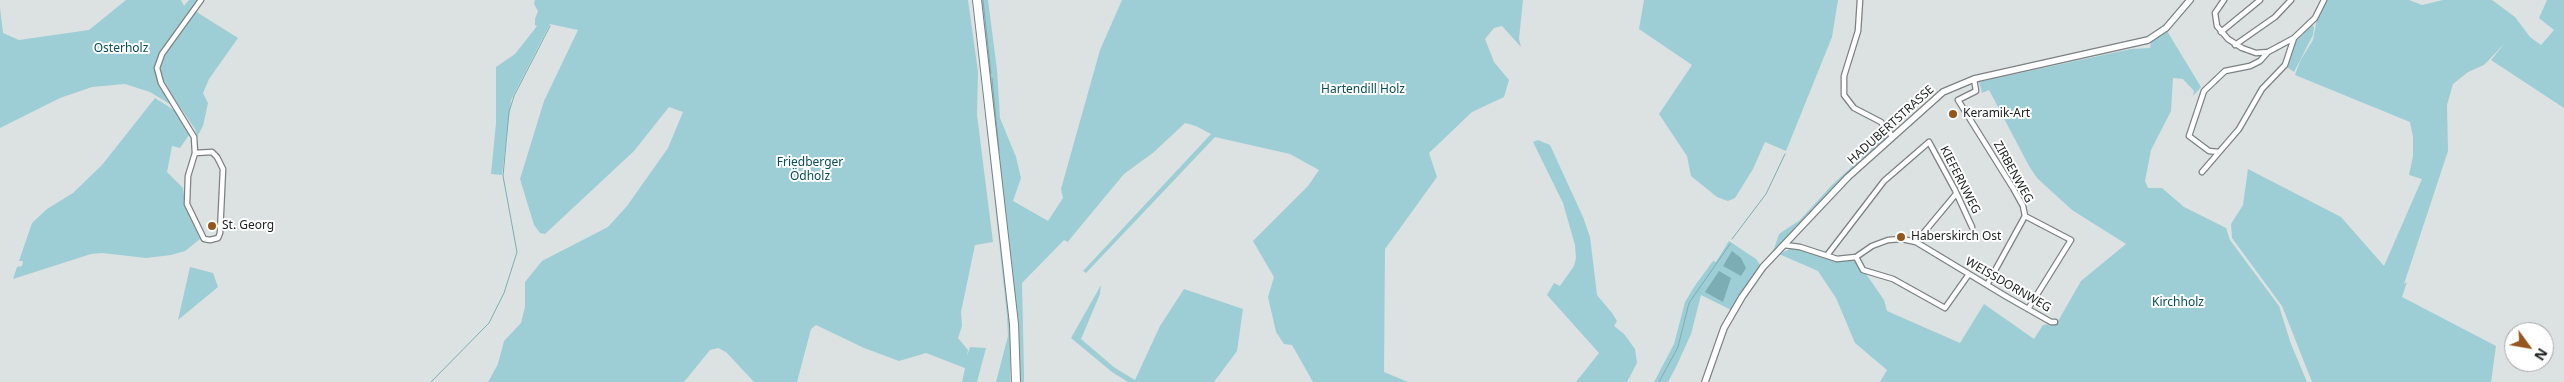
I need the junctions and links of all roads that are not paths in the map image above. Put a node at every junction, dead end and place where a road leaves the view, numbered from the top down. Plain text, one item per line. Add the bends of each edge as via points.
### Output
1 (201, 0) edge
2 (977, 0) edge
3 (1860, 0) edge
4 (2190, 0) edge
5 (2224, 0) edge
6 (2260, 0) edge
7 (2291, 0) edge
8 (2324, 0) edge
9 (2222, 32) junction
10 (2294, 38) junction
11 (2235, 45) junction
12 (2268, 52) junction
13 (1974, 79) junction
14 (1892, 136) junction
15 (2218, 152) junction
16 (195, 153) junction
17 (2202, 172) dead end
18 (1956, 194) junction
19 (2025, 216) junction
20 (1972, 227) dead end
21 (1916, 242) junction
22 (1784, 245) junction
23 (1828, 254) junction
24 (1856, 257) junction
25 (1969, 274) junction
26 (1987, 285) junction
27 (2028, 309) junction
28 (2055, 322) dead end
29 (1014, 382) edge
30 (1705, 382) edge

1 - 16 street via 162,54 157,68 161,83 191,130
2 - 29 main road via 1014,324
3 - 14 street via 1858,31 1844,76 1844,95 1854,108 1881,122
4 - 13 street, HADUBERTSTRASSE via 2166,28 2148,40
5 - 9 street via 2215,14
6 - 9 street
7 - 11 street via 2275,17
8 - 10 street via 2316,18
9 - 11 street
10 - 12 street
10 - 15 street via 2285,65 2262,89 2239,129
11 - 12 street via 2248,51
12 - 15 street via 2250,66 2225,71 2204,91 2189,136 2209,151
13 - 14 street, HADUBERTSTRASSE via 1943,92
13 - 19 street, ZIRBENWEG via 1976,91 1958,100 2014,188
14 - 22 street, HADUBERTSTRASSE
15 - 17 street
16 - 16 street via 188,176 188,204 204,239 210,240 218,238 220,233 223,169 212,152
18 - 20 street, KIEFERNWEG
18 - 21 street
18 - 23 street, KIEFERNWEG via 1929,142 1884,181
19 - 26 street, ZIRBENWEG
19 - 27 street via 2071,240
21 - 24 street, WEISSDORNWEG via 1888,240
21 - 25 street, WEISSDORNWEG
22 - 23 street
22 - 30 street, HADUBERTSTRASSE via 1750,284 1724,328
23 - 24 street via 1837,259
24 - 25 street via 1862,270 1893,279 1945,308
25 - 26 street, WEISSDORNWEG
26 - 27 street, WEISSDORNWEG
27 - 28 street, WEISSDORNWEG

